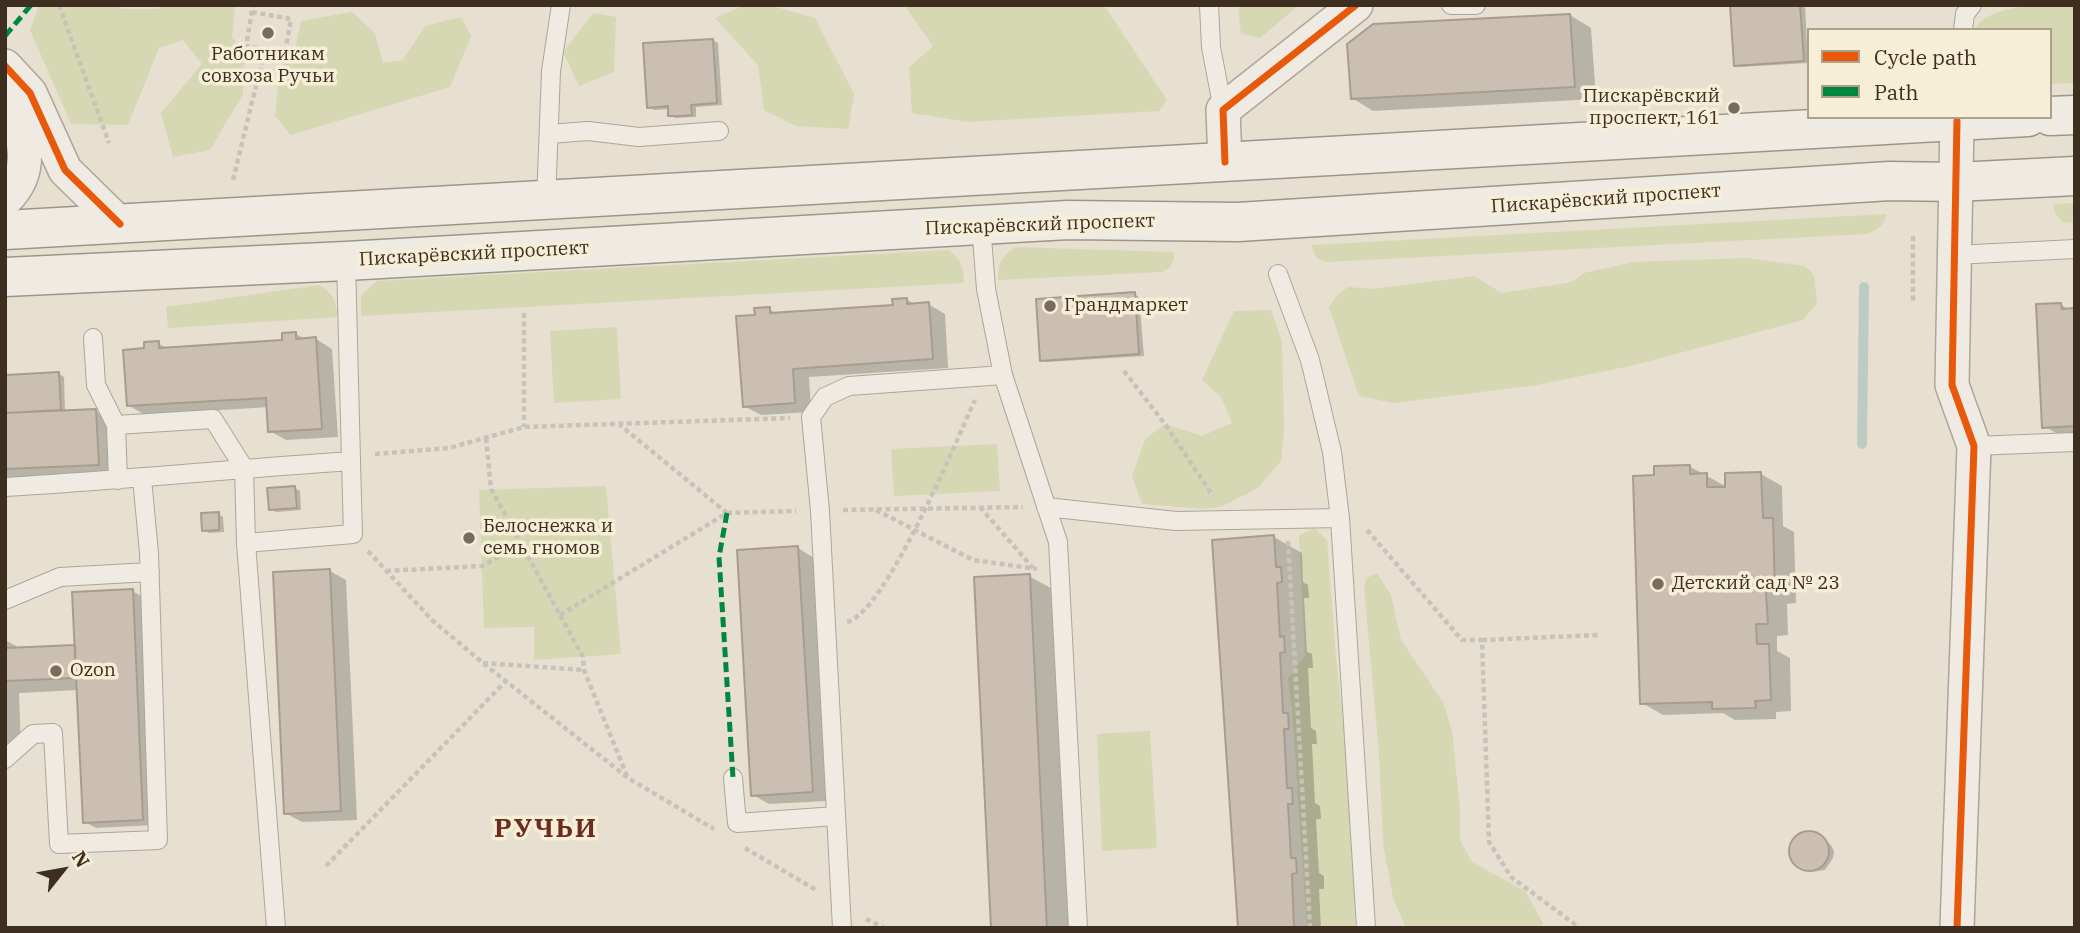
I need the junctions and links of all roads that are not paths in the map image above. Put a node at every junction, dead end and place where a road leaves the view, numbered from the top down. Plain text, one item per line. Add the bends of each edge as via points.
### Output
1 (561, 5) edge
2 (1209, 5) edge
3 (1356, 5) edge
4 (1451, 5) edge
5 (1476, 5) edge
6 (1972, 5) edge
7 (1963, 28) edge
8 (5, 66) edge
9 (5, 104) edge
10 (1223, 110) junction
11 (2075, 115) edge
12 (2052, 116) edge
13 (1957, 119) edge
14 (719, 131) dead end
15 (549, 134) junction
16 (1225, 162) junction
17 (2075, 176) edge
18 (1956, 182) junction
19 (5, 200) edge
20 (546, 200) junction
21 (120, 224) junction
22 (981, 225) junction
23 (5, 230) edge
24 (2075, 249) edge
25 (1954, 255) junction
26 (346, 261) junction
27 (1278, 274) dead end
28 (5, 277) edge
29 (93, 338) dead end
30 (994, 376) junction
31 (116, 425) junction
32 (2075, 442) edge
33 (1974, 446) junction
34 (351, 461) junction
35 (244, 468) junction
36 (142, 478) junction
37 (118, 480) junction
38 (5, 486) edge
39 (1046, 507) junction
40 (1339, 510) junction
41 (246, 543) junction
42 (150, 572) junction
43 (5, 600) edge
44 (5, 760) edge
45 (733, 778) dead end
46 (836, 817) junction
47 (276, 928) edge
48 (842, 928) edge
49 (1078, 928) edge
50 (1366, 928) edge
51 (1957, 928) edge

1 - 15 lane via 551,71
2 - 10 lane via 1211,47
3 - 10 street
4 - 5 lane
6 - 7 lane
8 - 21 street via 30,93 65,170
9 - 19 street via 26,151 24,172
10 - 16 street
11 - 12 main road
13 - 16 main road
13 - 18 street
14 - 15 lane via 639,137 588,131
15 - 20 lane
16 - 20 main road
17 - 18 main road, Пискарёвский проспект
18 - 22 main road, Пискарёвский проспект via 1890,181 1238,222 1068,220
18 - 25 street
20 - 21 main road
21 - 23 main road
22 - 26 main road, Пискарёвский проспект
22 - 30 lane
24 - 25 lane
25 - 33 street via 1952,385
26 - 28 main road, Пискарёвский проспект
26 - 34 lane
27 - 40 lane via 1310,360 1332,452
29 - 31 lane via 96,386
30 - 39 lane
30 - 46 lane via 849,386 825,397 811,417
31 - 35 lane via 214,419
31 - 37 lane
32 - 33 lane
33 - 51 street
34 - 35 lane
34 - 41 lane via 353,534
35 - 36 lane
35 - 41 lane
36 - 37 lane
36 - 42 lane
37 - 38 lane
39 - 40 lane via 1176,521 1286,519
39 - 49 lane via 1058,542
40 - 50 lane
41 - 47 lane
42 - 43 lane via 60,577
42 - 44 lane via 158,840 59,844 53,733 33,734
45 - 46 lane via 737,823
46 - 48 lane

